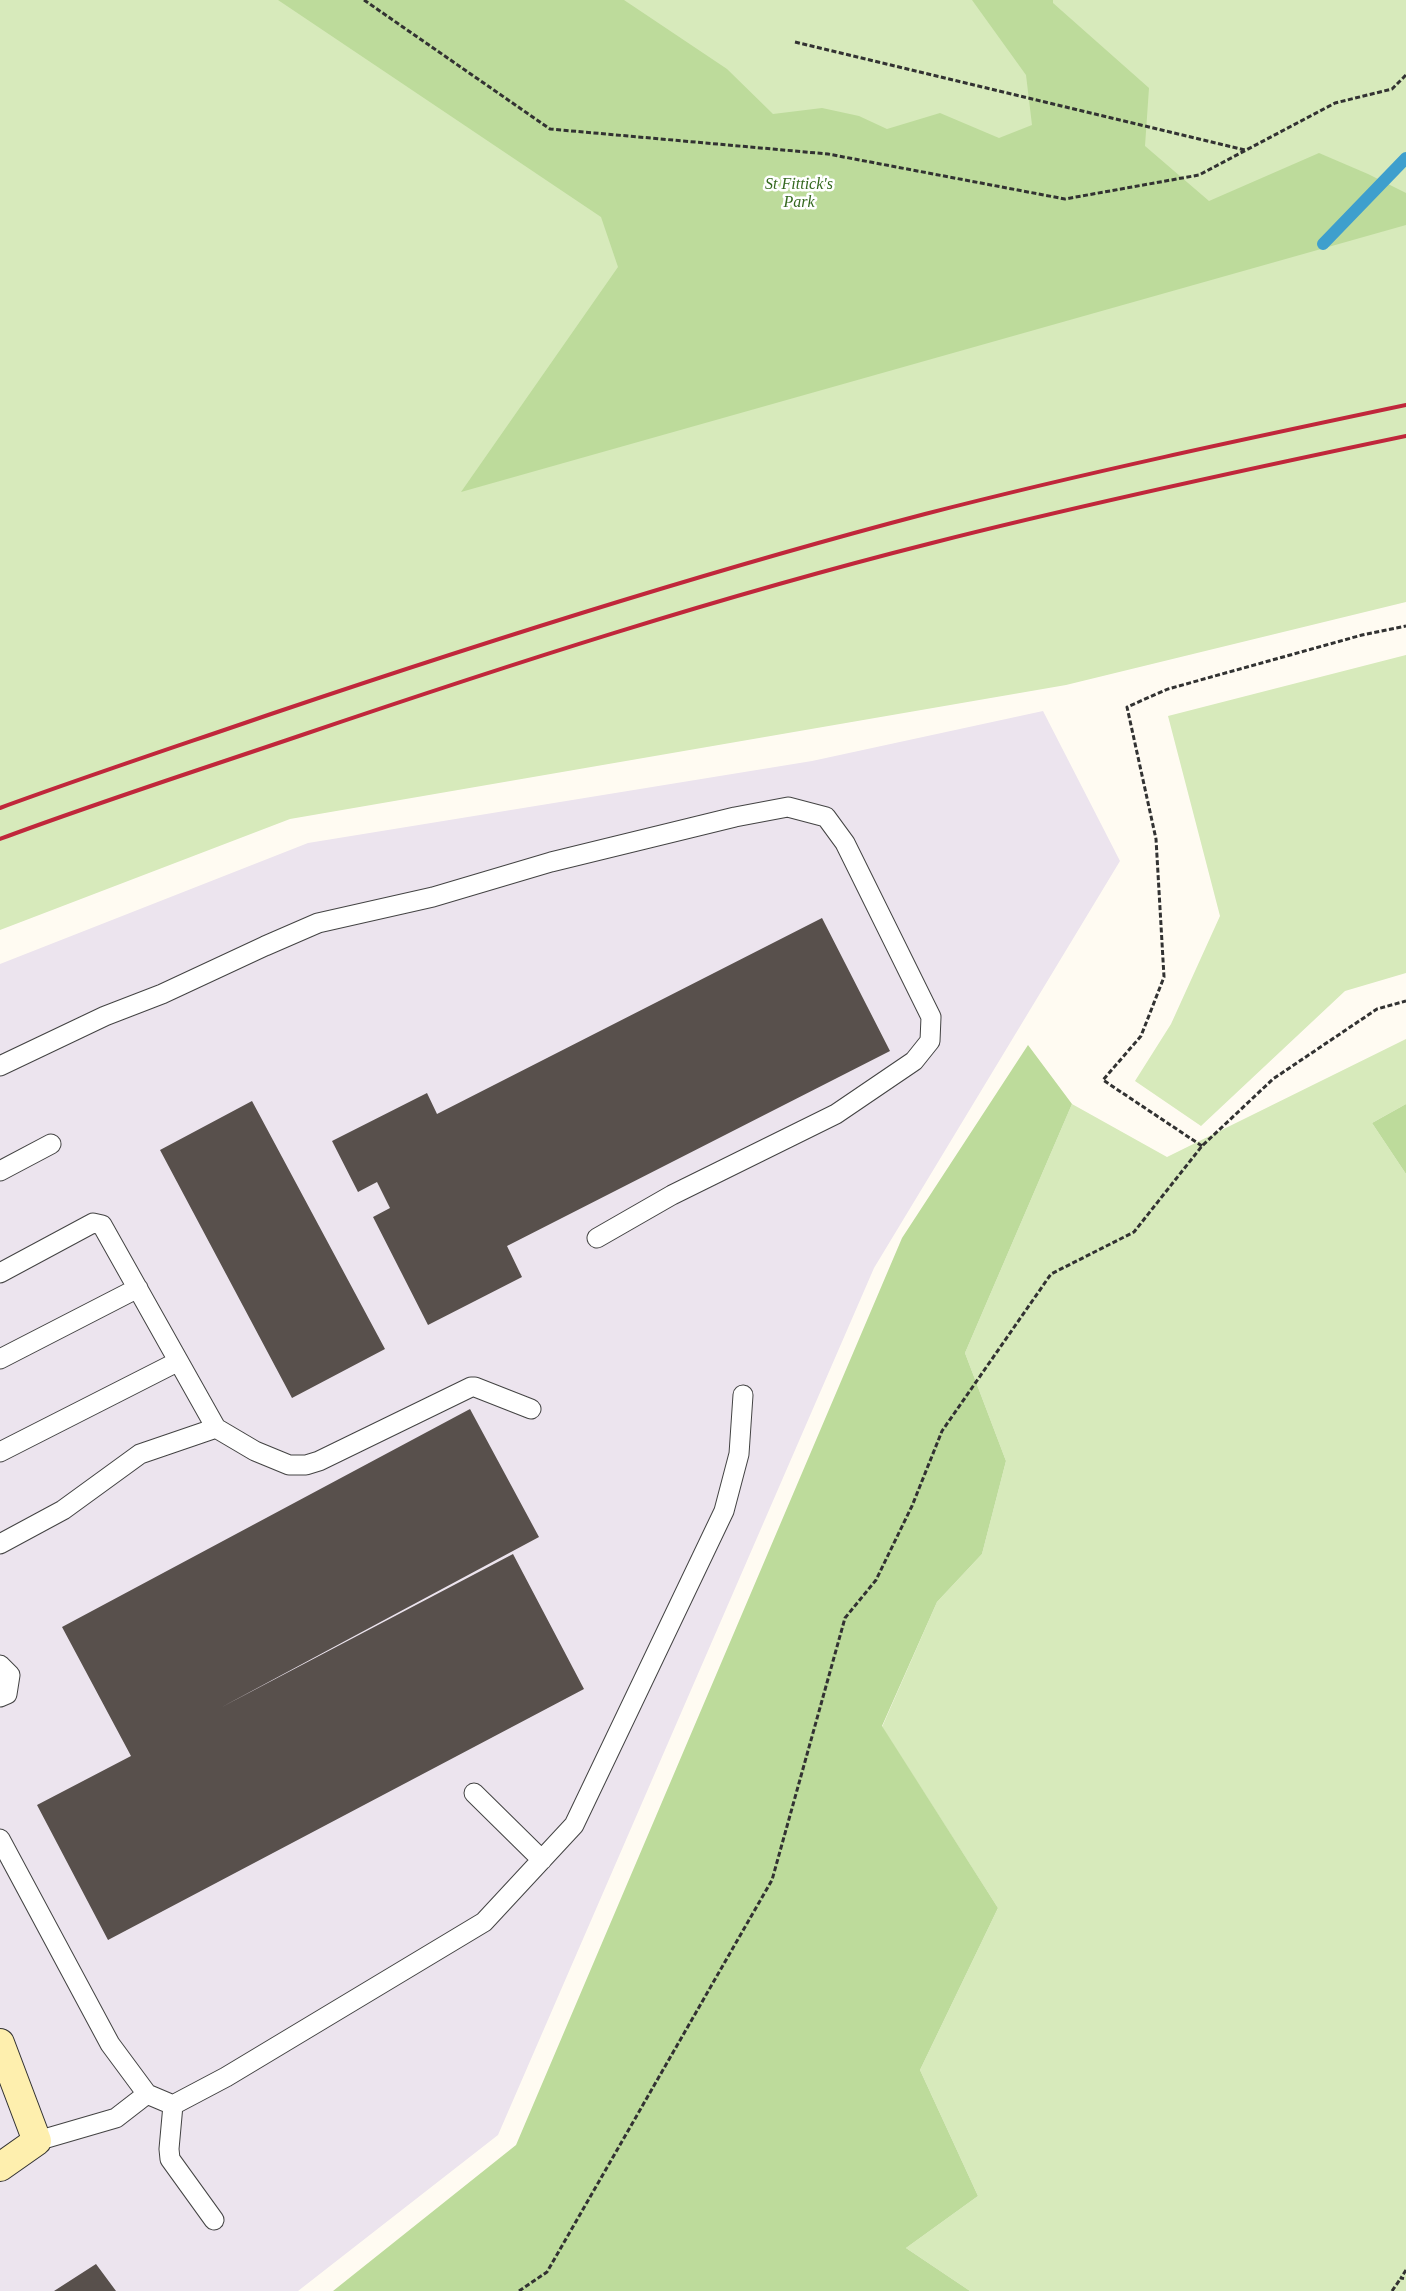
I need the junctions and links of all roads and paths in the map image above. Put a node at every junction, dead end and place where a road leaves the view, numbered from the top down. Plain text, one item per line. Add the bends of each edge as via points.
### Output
1 (364, 0) edge
2 (795, 42) dead end
3 (1406, 75) edge
4 (1246, 150) junction
5 (1406, 626) edge
6 (1406, 1001) edge
7 (0, 1066) edge
8 (51, 1144) dead end
9 (1202, 1146) junction
10 (0, 1171) edge
11 (597, 1238) dead end
12 (0, 1273) edge
13 (138, 1288) junction
14 (0, 1359) edge
15 (177, 1362) junction
16 (743, 1395) dead end
17 (531, 1409) dead end
18 (216, 1428) junction
19 (0, 1452) edge
20 (0, 1544) edge
21 (0, 1665) edge
22 (0, 1697) edge
23 (474, 1793) dead end
24 (0, 1839) edge
25 (542, 1860) junction
26 (0, 2043) edge
27 (147, 2094) junction
28 (173, 2104) junction
29 (37, 2141) junction
30 (0, 2167) edge
31 (214, 2220) dead end
32 (1406, 2270) edge
33 (1401, 2278) junction
34 (1406, 2279) edge
35 (519, 2291) edge
36 (1392, 2291) edge

1 - 4 path via 550,129 828,154 1064,199 1199,175
2 - 4 path
3 - 4 path via 1392,89 1335,103
5 - 9 path via 1362,635 1168,689 1127,707 1156,839 1164,977 1141,1036 1103,1080
6 - 9 path via 1377,1009 1273,1079
7 - 11 lane via 105,1016 162,994 318,923 433,897 546,863 751,814 788,807 826,818 845,843 932,1017 930,1041 914,1061 836,1114 672,1195
8 - 10 lane
9 - 35 path via 1134,1232 1051,1274 942,1432 912,1506 876,1580 845,1618 772,1880 546,2272
12 - 13 lane via 93,1223 100,1223
13 - 14 lane
13 - 15 lane
15 - 18 lane
15 - 19 lane
16 - 25 lane via 739,1454 724,1511 574,1825
17 - 18 lane via 471,1387 306,1465 288,1465 275,1460
18 - 20 lane via 140,1454 63,1510
21 - 22 lane via 10,1675 7,1694
23 - 25 lane
24 - 27 lane via 110,2044
25 - 28 lane via 484,1922 226,2077
26 - 29 street
27 - 28 lane
27 - 29 lane via 116,2118
28 - 31 lane via 170,2159
29 - 30 street
32 - 33 path
33 - 34 path
33 - 36 path

